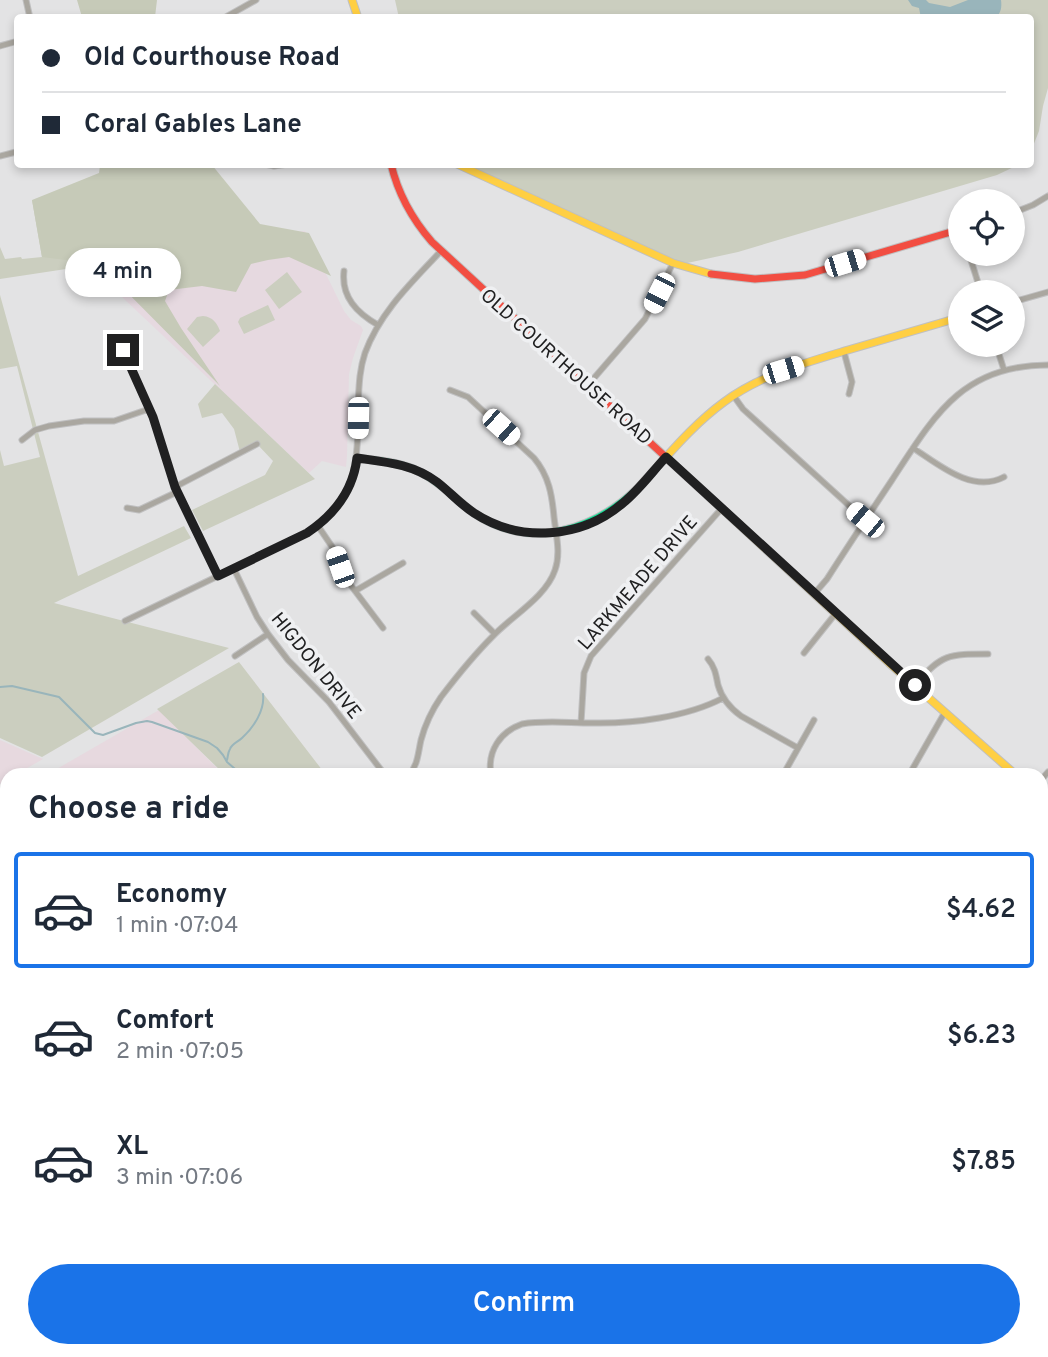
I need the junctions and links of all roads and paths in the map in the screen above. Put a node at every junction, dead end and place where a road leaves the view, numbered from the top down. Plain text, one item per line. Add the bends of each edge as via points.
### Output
1 (256, 0) edge
2 (231, 14) edge
3 (392, 168) edge
4 (466, 168) edge
5 (1048, 196) edge
6 (1025, 208) edge
7 (948, 233) edge
8 (442, 251) junction
9 (673, 263) junction
10 (344, 271) dead end
11 (1048, 292) edge
12 (1025, 299) edge
13 (948, 321) edge
14 (378, 325) junction
15 (117, 345) dead end
16 (844, 352) junction
17 (1000, 357) edge
18 (1048, 365) edge
19 (1004, 370) junction
20 (588, 386) junction
21 (450, 390) dead end
22 (849, 394) dead end
23 (733, 395) junction
24 (149, 408) junction
25 (22, 440) dead end
26 (257, 444) dead end
27 (913, 448) junction
28 (666, 457) junction
29 (357, 458) junction
30 (1004, 477) dead end
31 (176, 490) junction
32 (127, 508) dead end
33 (722, 508) junction
34 (865, 520) junction
35 (318, 526) junction
36 (556, 532) junction
37 (403, 563) dead end
38 (234, 569) junction
39 (218, 576) junction
40 (355, 591) junction
41 (815, 593) junction
42 (474, 613) dead end
43 (836, 613) junction
44 (125, 621) dead end
45 (383, 628) dead end
46 (268, 634) junction
47 (495, 634) junction
48 (804, 653) dead end
49 (988, 654) dead end
50 (235, 656) dead end
51 (708, 659) dead end
52 (915, 685) junction
53 (723, 698) junction
54 (945, 712) junction
55 (814, 720) dead end
56 (581, 723) junction
57 (798, 748) junction
58 (380, 768) edge
59 (414, 768) edge
60 (490, 768) edge
61 (787, 768) edge
62 (913, 768) edge
63 (1008, 768) edge

1 - 2 street
3 - 8 street, OLD COURTHOUSE ROAD via 410,214
4 - 9 street
5 - 6 street
7 - 9 street via 785,278 722,277
8 - 14 street
8 - 20 street, OLD COURTHOUSE ROAD
9 - 20 street via 645,318
10 - 14 street via 352,305
11 - 12 street
13 - 16 street
14 - 29 street via 360,374
15 - 24 street via 126,354
16 - 22 street via 852,383
16 - 23 street via 783,370
17 - 19 street
18 - 19 street
19 - 27 street via 948,402
20 - 28 street, OLD COURTHOUSE ROAD
21 - 36 street via 468,397 541,465 550,484
23 - 28 street
23 - 34 street via 743,410
24 - 25 street via 114,421 50,426
24 - 31 street
26 - 31 street
27 - 30 street via 963,478 991,482
27 - 34 street
28 - 33 street, OLD COURTHOUSE ROAD
28 - 36 street via 615,510 584,526
29 - 35 street via 342,499
29 - 36 street via 413,468 500,526
31 - 32 street via 139,510
31 - 39 street
33 - 41 street, OLD COURTHOUSE ROAD
33 - 56 street, LARKMEADE DRIVE via 591,656 584,674
34 - 41 street
35 - 38 street
35 - 40 street
36 - 47 street via 558,560 552,577
37 - 40 street
38 - 39 street
38 - 46 street, HIGDON DRIVE
39 - 44 street
40 - 45 street
41 - 43 street, OLD COURTHOUSE ROAD
42 - 47 street
43 - 48 street
43 - 52 street, OLD COURTHOUSE ROAD
46 - 50 street
46 - 58 street, HIGDON DRIVE
47 - 59 street via 436,705
49 - 52 street via 946,657
51 - 53 street via 716,670
52 - 54 street, OLD COURTHOUSE ROAD
53 - 56 street via 694,710 624,723
53 - 57 street via 732,710
54 - 62 street
54 - 63 street, OLD COURTHOUSE ROAD
55 - 57 street
56 - 60 street via 514,727 495,745
57 - 61 street

